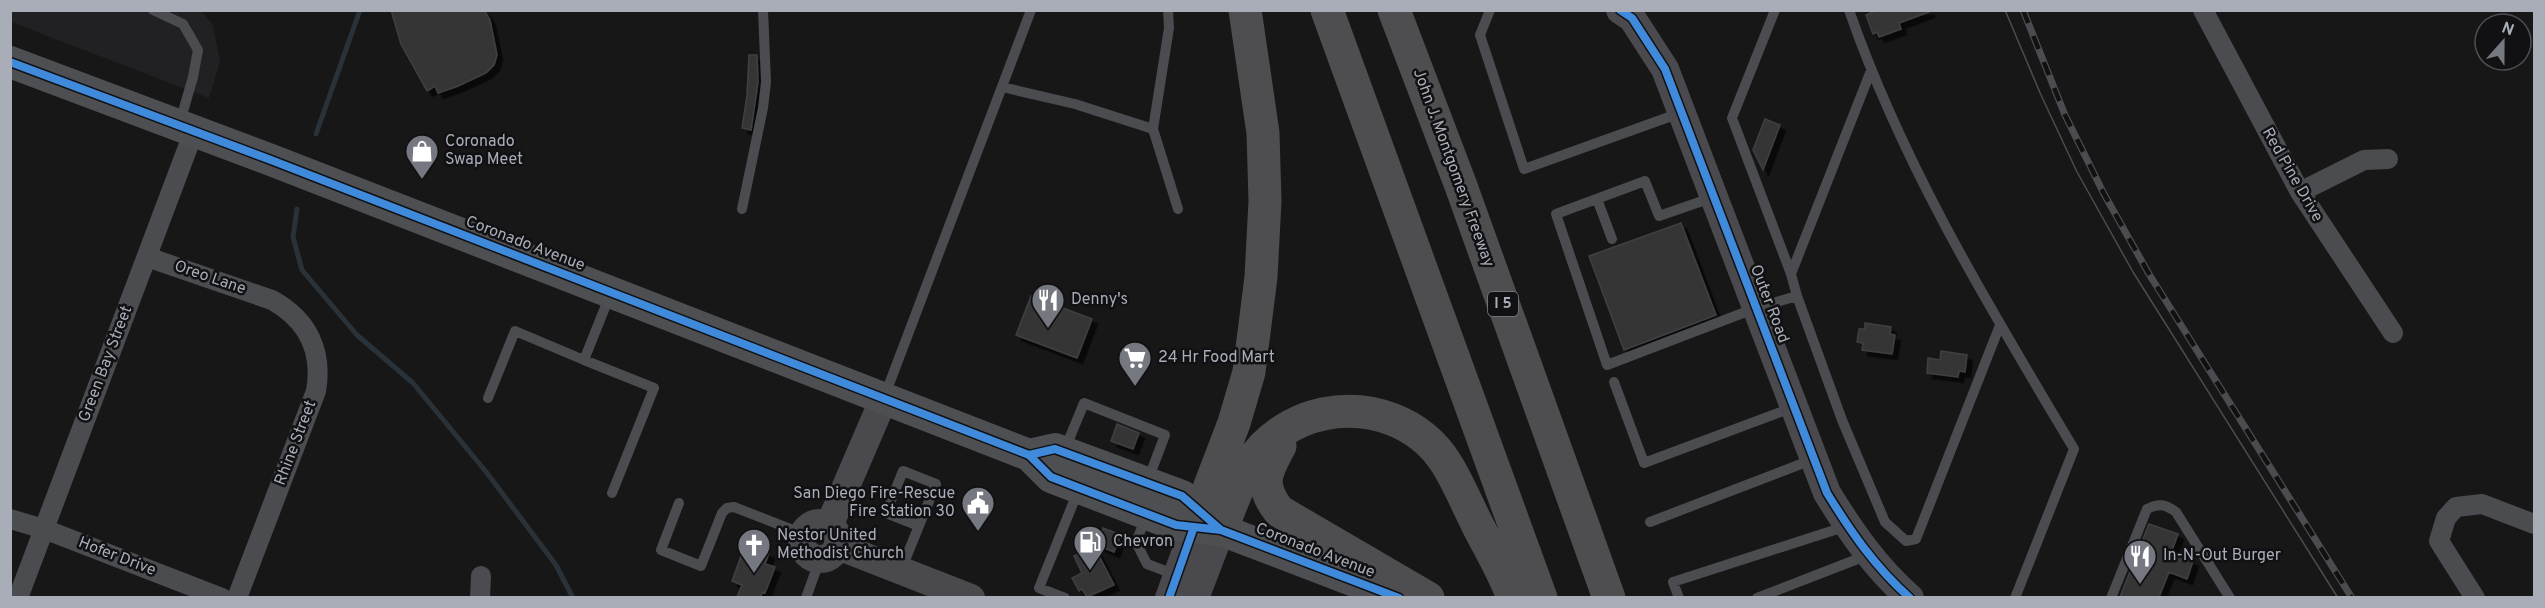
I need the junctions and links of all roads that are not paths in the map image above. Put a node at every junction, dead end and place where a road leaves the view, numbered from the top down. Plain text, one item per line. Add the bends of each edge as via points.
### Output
1 (153, 10) edge
2 (763, 10) edge
3 (1031, 10) edge
4 (1168, 10) edge
5 (1245, 10) edge
6 (1327, 10) edge
7 (1394, 10) edge
8 (1490, 10) edge
9 (1775, 10) edge
10 (1849, 10) edge
11 (2206, 12) edge
12 (1631, 13) edge
13 (10, 62) edge
14 (1870, 73) junction
15 (1002, 87) junction
16 (1682, 112) junction
17 (187, 128) junction
18 (1153, 129) junction
19 (2388, 159) dead end
20 (2300, 192) junction
21 (1714, 196) junction
22 (1597, 199) junction
23 (742, 209) dead end
24 (1178, 209) dead end
25 (1612, 239) dead end
26 (147, 257) junction
27 (1791, 274) junction
28 (611, 292) junction
29 (1797, 296) junction
30 (272, 300) joint
31 (1504, 307) junction
32 (1756, 308) junction
33 (2000, 326) junction
34 (2393, 333) dead end
35 (584, 360) junction
36 (1614, 382) dead end
37 (488, 398) dead end
38 (884, 398) junction
39 (1794, 407) junction
40 (1288, 428) junction
41 (1064, 452) junction
42 (1029, 454) junction
43 (1814, 458) junction
44 (1146, 483) junction
45 (1079, 488) junction
46 (612, 492) dead end
47 (679, 503) dead end
48 (1147, 514) junction
49 (10, 519) edge
50 (1650, 522) dead end
51 (1205, 523) junction
52 (2535, 524) edge
53 (919, 526) junction
54 (1848, 526) junction
55 (44, 529) junction
56 (823, 541) junction
57 (1868, 555) junction
58 (901, 571) junction
59 (481, 576) dead end
60 (1173, 586) edge
61 (18, 597) edge
62 (222, 597) edge
63 (237, 597) edge
64 (480, 597) edge
65 (806, 597) edge
66 (971, 597) edge
67 (1065, 597) edge
68 (1195, 597) edge
69 (1399, 597) edge
70 (1428, 597) edge
71 (1513, 597) edge
72 (1541, 597) edge
73 (1609, 597) edge
74 (1633, 597) edge
75 (1679, 597) edge
76 (1757, 597) edge
77 (1910, 597) edge
78 (2014, 597) edge
79 (2111, 597) edge
80 (2230, 597) edge
81 (2475, 597) edge

1 - 17 lane via 183,24 198,50
2 - 23 lane via 766,82
3 - 15 lane
4 - 18 lane via 1169,28
5 - 51 highway via 1263,133 1261,278 1249,372
6 - 72 highway
7 - 31 highway, John J. Montgomery Freeway / I 5
8 - 16 lane via 1480,35 1524,168
9 - 27 lane via 1732,118
10 - 14 lane
11 - 20 street, Red Pine Drive
12 - 16 street, Outer Road via 1665,69
13 - 17 main road, Coronado Avenue
14 - 27 lane
14 - 33 lane via 1899,137
15 - 18 lane via 1075,104
15 - 38 lane
16 - 21 street, Outer Road
17 - 26 street, Green Bay Street
17 - 28 main road, Coronado Avenue
18 - 24 lane
19 - 20 street via 2364,160
20 - 34 street, Red Pine Drive
21 - 22 lane via 1659,216 1645,181
21 - 32 street, Outer Road
22 - 25 lane
22 - 32 lane via 1556,214 1607,365
26 - 30 street, Oreo Lane
26 - 55 street, Green Bay Street
27 - 29 lane
28 - 35 lane
28 - 38 main road, Coronado Avenue
29 - 32 lane
29 - 33 lane via 1842,420 1885,522 1906,541 1916,539
30 - 63 street, Rhine Street via 293,314 309,333 317,356 318,380
31 - 73 highway, John J. Montgomery Freeway / I 5
31 - 74 highway
32 - 39 street, Outer Road
33 - 78 lane via 2074,449
35 - 37 lane via 515,332
35 - 46 lane via 654,388
36 - 39 lane via 1644,463
38 - 42 main road, Coronado Avenue
38 - 56 street
39 - 43 street, Outer Road
40 - 51 highway via 1272,437
40 - 70 highway via 1265,486 1279,510
40 - 71 highway via 1317,415 1350,411 1382,415 1412,429 1447,463
41 - 42 main road, Coronado Avenue via 1055,449
41 - 44 main road, Coronado Avenue
41 - 44 lane via 1084,403 1165,435
42 - 45 main road, Coronado Avenue via 1051,477
43 - 50 lane
43 - 54 street, Outer Road via 1827,493
44 - 51 main road, Coronado Avenue via 1182,496
45 - 48 main road, Coronado Avenue
45 - 67 lane via 1039,588
47 - 56 lane via 660,550 701,566 727,508 735,507
48 - 51 main road, Coronado Avenue via 1176,525
48 - 60 lane via 1136,542 1147,564
49 - 55 street, Hofer Drive
51 - 60 street
51 - 68 street
51 - 69 main road, Coronado Avenue
52 - 81 street via 2482,504 2456,507 2446,518 2439,541
53 - 53 lane via 936,484 903,471 886,513
53 - 58 lane
54 - 57 street, Outer Road
54 - 75 lane via 1673,582
55 - 61 street, Green Bay Street
55 - 62 street, Hofer Drive
56 - 58 street
56 - 65 lane
57 - 76 lane
57 - 77 street, Outer Road
58 - 66 street
59 - 64 street
79 - 80 lane via 2147,509 2160,504 2176,512

